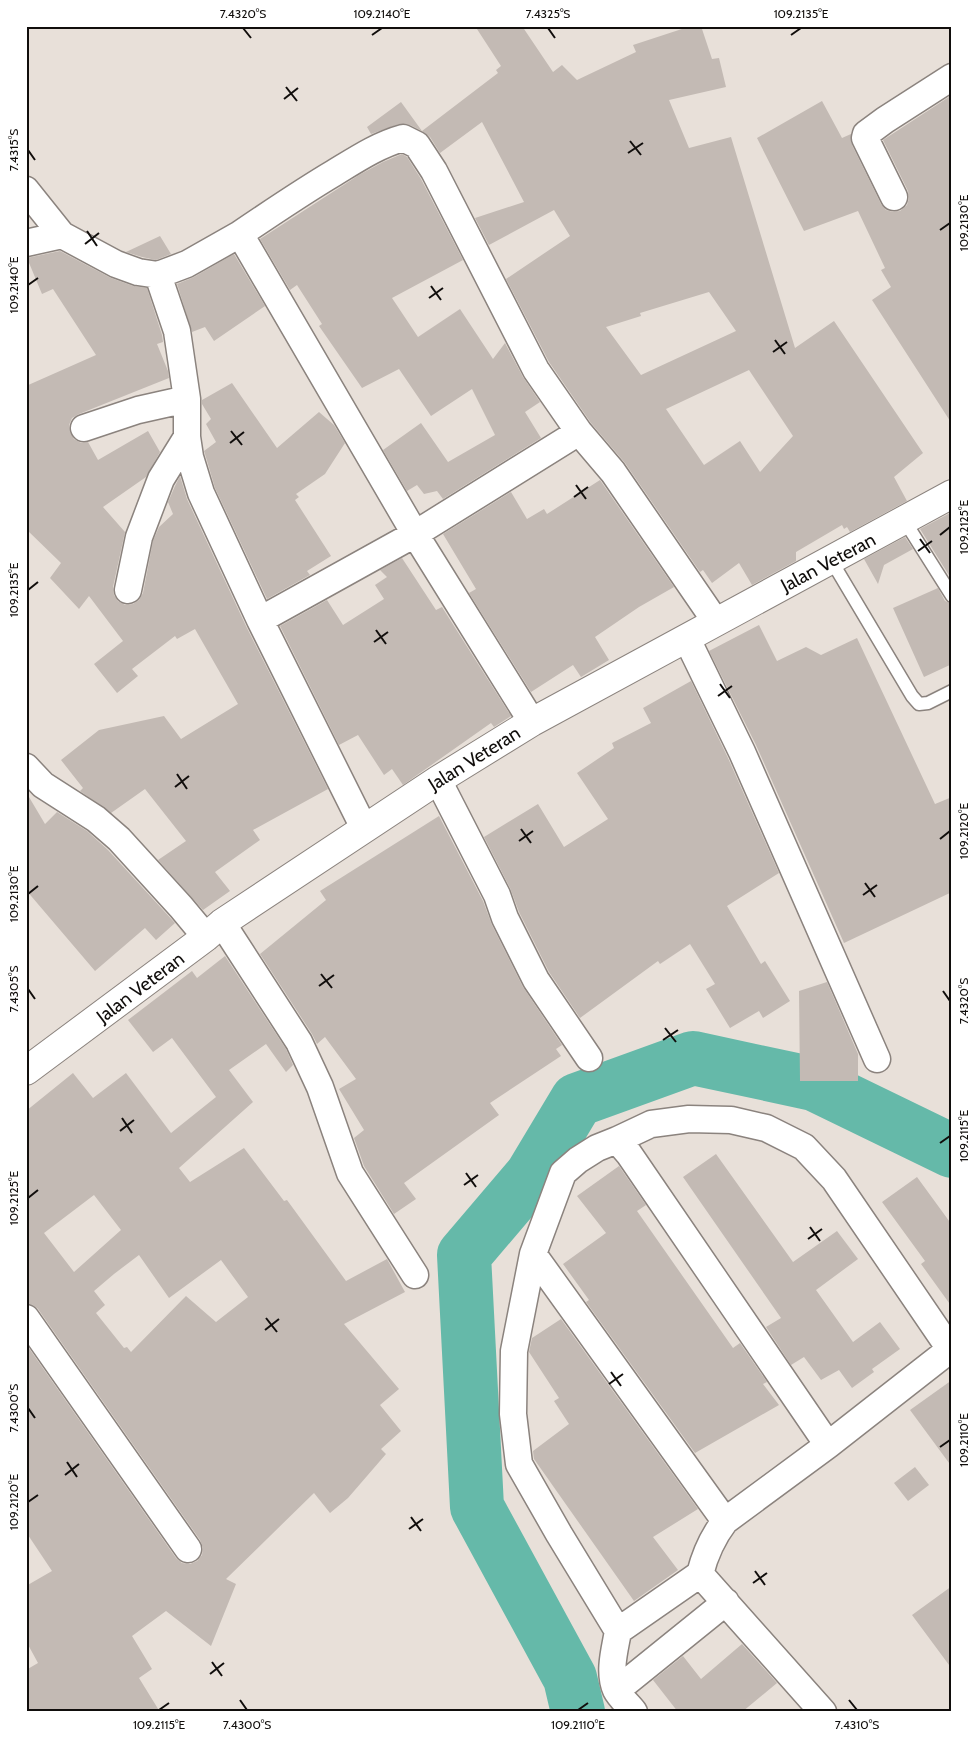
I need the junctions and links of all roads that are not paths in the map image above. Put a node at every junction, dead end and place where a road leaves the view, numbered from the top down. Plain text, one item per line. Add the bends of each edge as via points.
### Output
1 (952, 77) edge
2 (26, 190) edge
3 (894, 197) dead end
4 (62, 234) junction
5 (240, 234) junction
6 (26, 243) edge
7 (158, 275) junction
8 (187, 399) junction
9 (84, 428) dead end
10 (579, 432) junction
11 (187, 437) junction
12 (952, 494) edge
13 (904, 520) junction
14 (415, 534) junction
15 (831, 560) junction
16 (128, 590) dead end
17 (952, 596) edge
18 (260, 620) junction
19 (716, 622) junction
20 (687, 639) junction
21 (952, 691) edge
22 (532, 722) junction
23 (26, 767) edge
24 (438, 780) junction
25 (364, 828) junction
26 (214, 930) junction
27 (589, 1058) dead end
28 (877, 1058) dead end
29 (26, 1071) edge
30 (617, 1140) junction
31 (532, 1254) junction
32 (415, 1275) dead end
33 (26, 1318) edge
34 (951, 1350) edge
35 (828, 1445) junction
36 (725, 1521) junction
37 (188, 1549) dead end
38 (700, 1574) junction
39 (726, 1602) junction
40 (618, 1631) junction
41 (616, 1690) junction
42 (634, 1712) edge
43 (823, 1712) edge

1 - 3 street via 866,134 865,138
2 - 4 street
4 - 6 street
4 - 7 street via 116,264
5 - 7 street via 187,264
5 - 10 street via 368,152 403,138 416,145 434,171 536,370
5 - 14 street
7 - 8 street via 177,330
8 - 9 street via 138,410
8 - 11 street
10 - 14 street
10 - 19 street via 613,472
11 - 16 street via 161,479 139,537
11 - 18 street via 201,493
12 - 13 highway, Jalan Veteran
13 - 15 highway, Jalan Veteran
13 - 17 lane
14 - 18 street
14 - 22 street
15 - 19 highway, Jalan Veteran
15 - 21 lane via 919,704
18 - 25 street
19 - 20 highway, Jalan Veteran
20 - 22 highway, Jalan Veteran
20 - 28 street via 742,752
22 - 24 highway, Jalan Veteran
23 - 26 street via 43,785 96,819 119,839 175,900
24 - 25 highway, Jalan Veteran
24 - 27 street via 536,980
25 - 26 highway, Jalan Veteran
26 - 29 highway, Jalan Veteran
26 - 32 street via 299,1042 320,1087 350,1173
30 - 31 street via 597,1148 563,1173
30 - 34 street via 651,1124 689,1119 723,1120 766,1128 804,1147 834,1179
30 - 35 street
31 - 36 street
31 - 40 street via 514,1351 513,1414 519,1464
33 - 37 street
34 - 35 street
35 - 36 street
36 - 38 street via 704,1555
38 - 39 street
38 - 40 street
39 - 41 street
39 - 43 street
40 - 41 street via 613,1658
41 - 42 street

